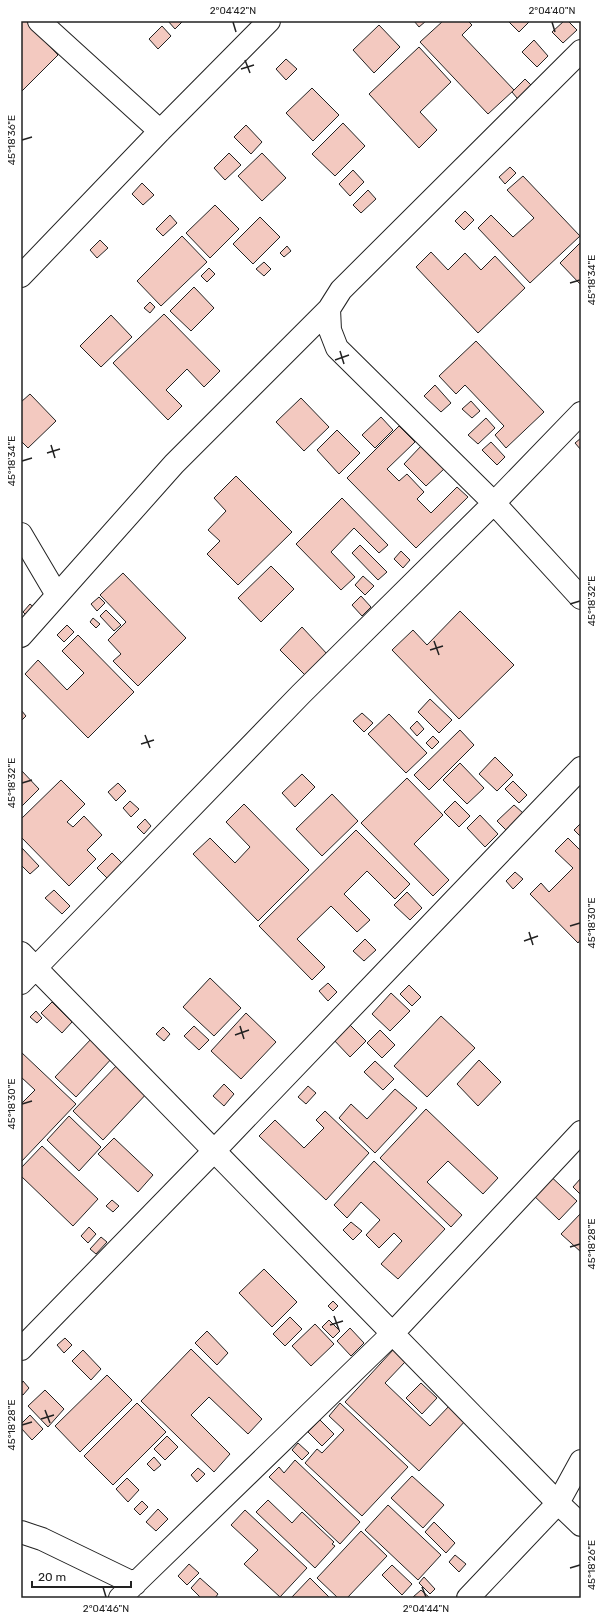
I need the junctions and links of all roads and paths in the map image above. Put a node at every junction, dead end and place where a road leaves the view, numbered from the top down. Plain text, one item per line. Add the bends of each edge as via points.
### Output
1 (39, 21) edge
2 (269, 21) edge
3 (581, 51) edge
4 (160, 131) junction
5 (21, 276) edge
6 (329, 309) junction
7 (581, 413) edge
8 (494, 503) junction
9 (21, 534) edge
10 (57, 595) junction
11 (581, 598) edge
12 (21, 636) edge
13 (581, 768) edge
14 (26, 968) edge
15 (581, 1132) edge
16 (214, 1151) junction
17 (392, 1334) junction
18 (21, 1349) edge
19 (581, 1461) edge
20 (558, 1504) junction
21 (581, 1525) edge
22 (21, 1532) edge
23 (128, 1591) edge
24 (468, 1598) edge

1 - 4 street
2 - 4 street
3 - 6 street via 342,290
4 - 5 street
6 - 8 street via 330,330 337,348
6 - 10 street via 174,464
7 - 8 street
8 - 11 street
8 - 14 street
9 - 10 street
10 - 12 street
13 - 16 street
14 - 16 street
15 - 17 street
16 - 17 street
16 - 18 street
17 - 20 street
17 - 23 street
19 - 20 street
20 - 21 street
20 - 24 street
22 - 23 street via 42,1539

